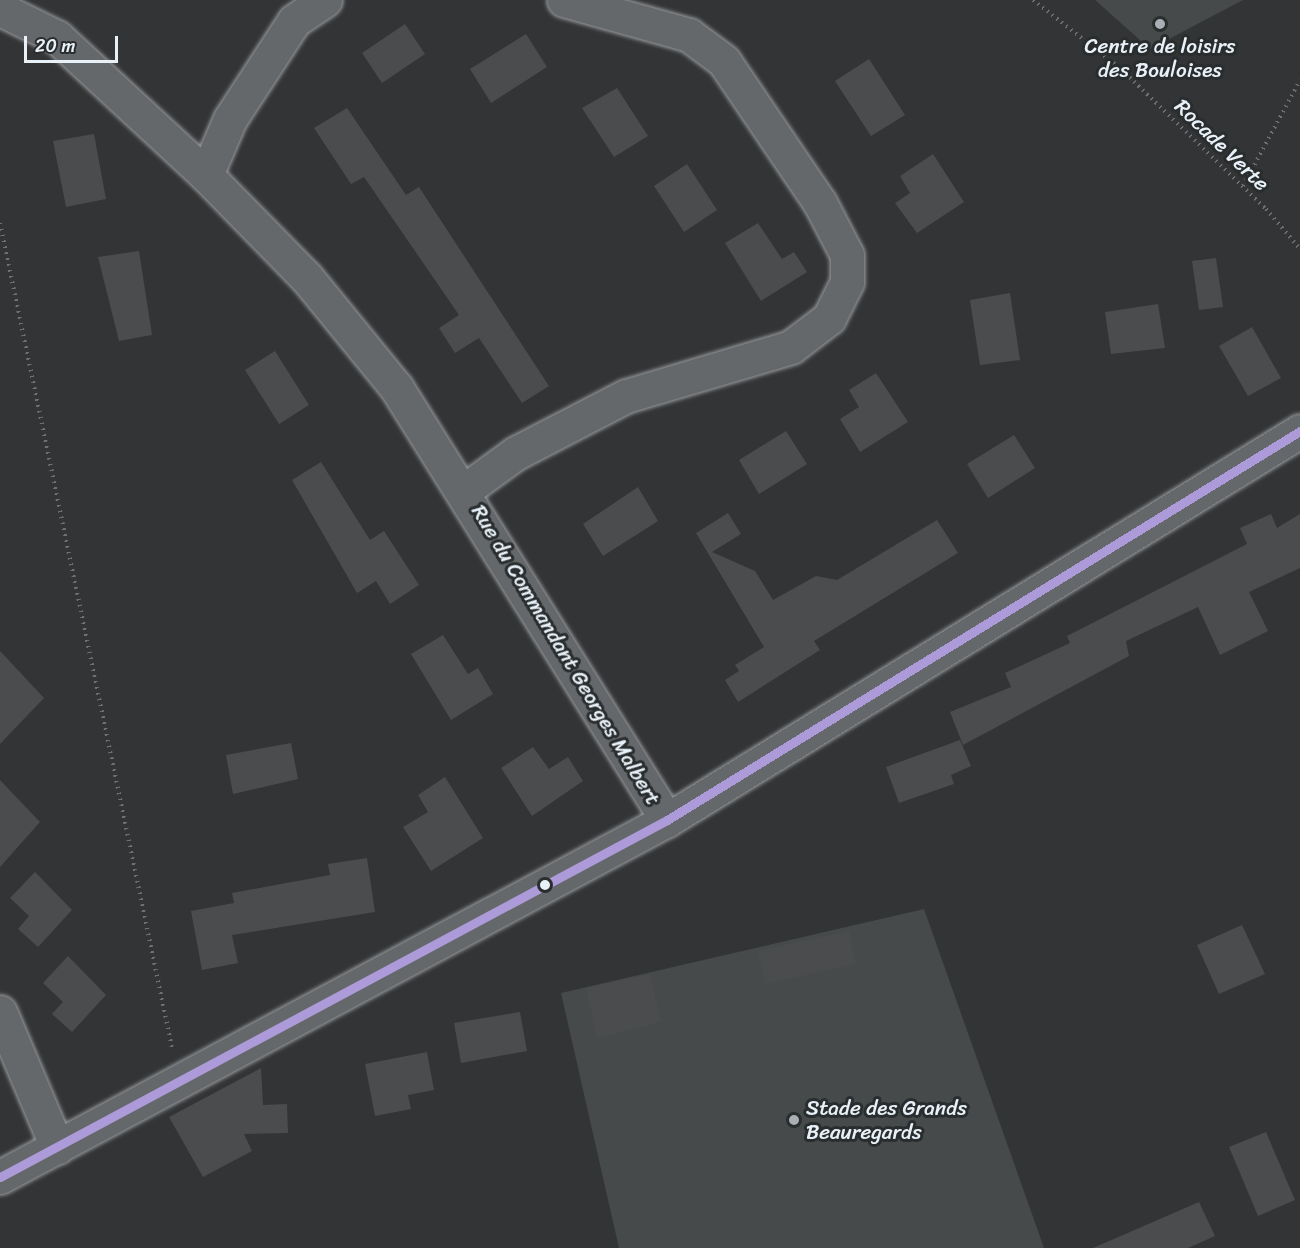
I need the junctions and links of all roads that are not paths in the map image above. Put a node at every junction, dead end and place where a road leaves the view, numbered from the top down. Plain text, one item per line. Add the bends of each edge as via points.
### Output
1 (324, 0) edge
2 (564, 0) edge
3 (0, 9) edge
4 (290, 11) edge
5 (206, 175) junction
6 (1300, 431) edge
7 (465, 490) junction
8 (667, 820) junction
9 (0, 1012) edge
10 (57, 1147) junction
11 (0, 1177) edge

1 - 4 street
2 - 7 street, Rue du Commandant Georges Malbert via 689,35 724,61 820,203 847,255 847,282 829,318 791,347 626,396 516,453
3 - 5 street, Rue du Commandant Georges Malbert via 57,37
4 - 5 street via 230,119
5 - 7 street, Rue du Commandant Georges Malbert via 307,278 396,387
6 - 8 street
7 - 8 street, Rue du Commandant Georges Malbert
8 - 10 street
9 - 10 street
10 - 11 street

